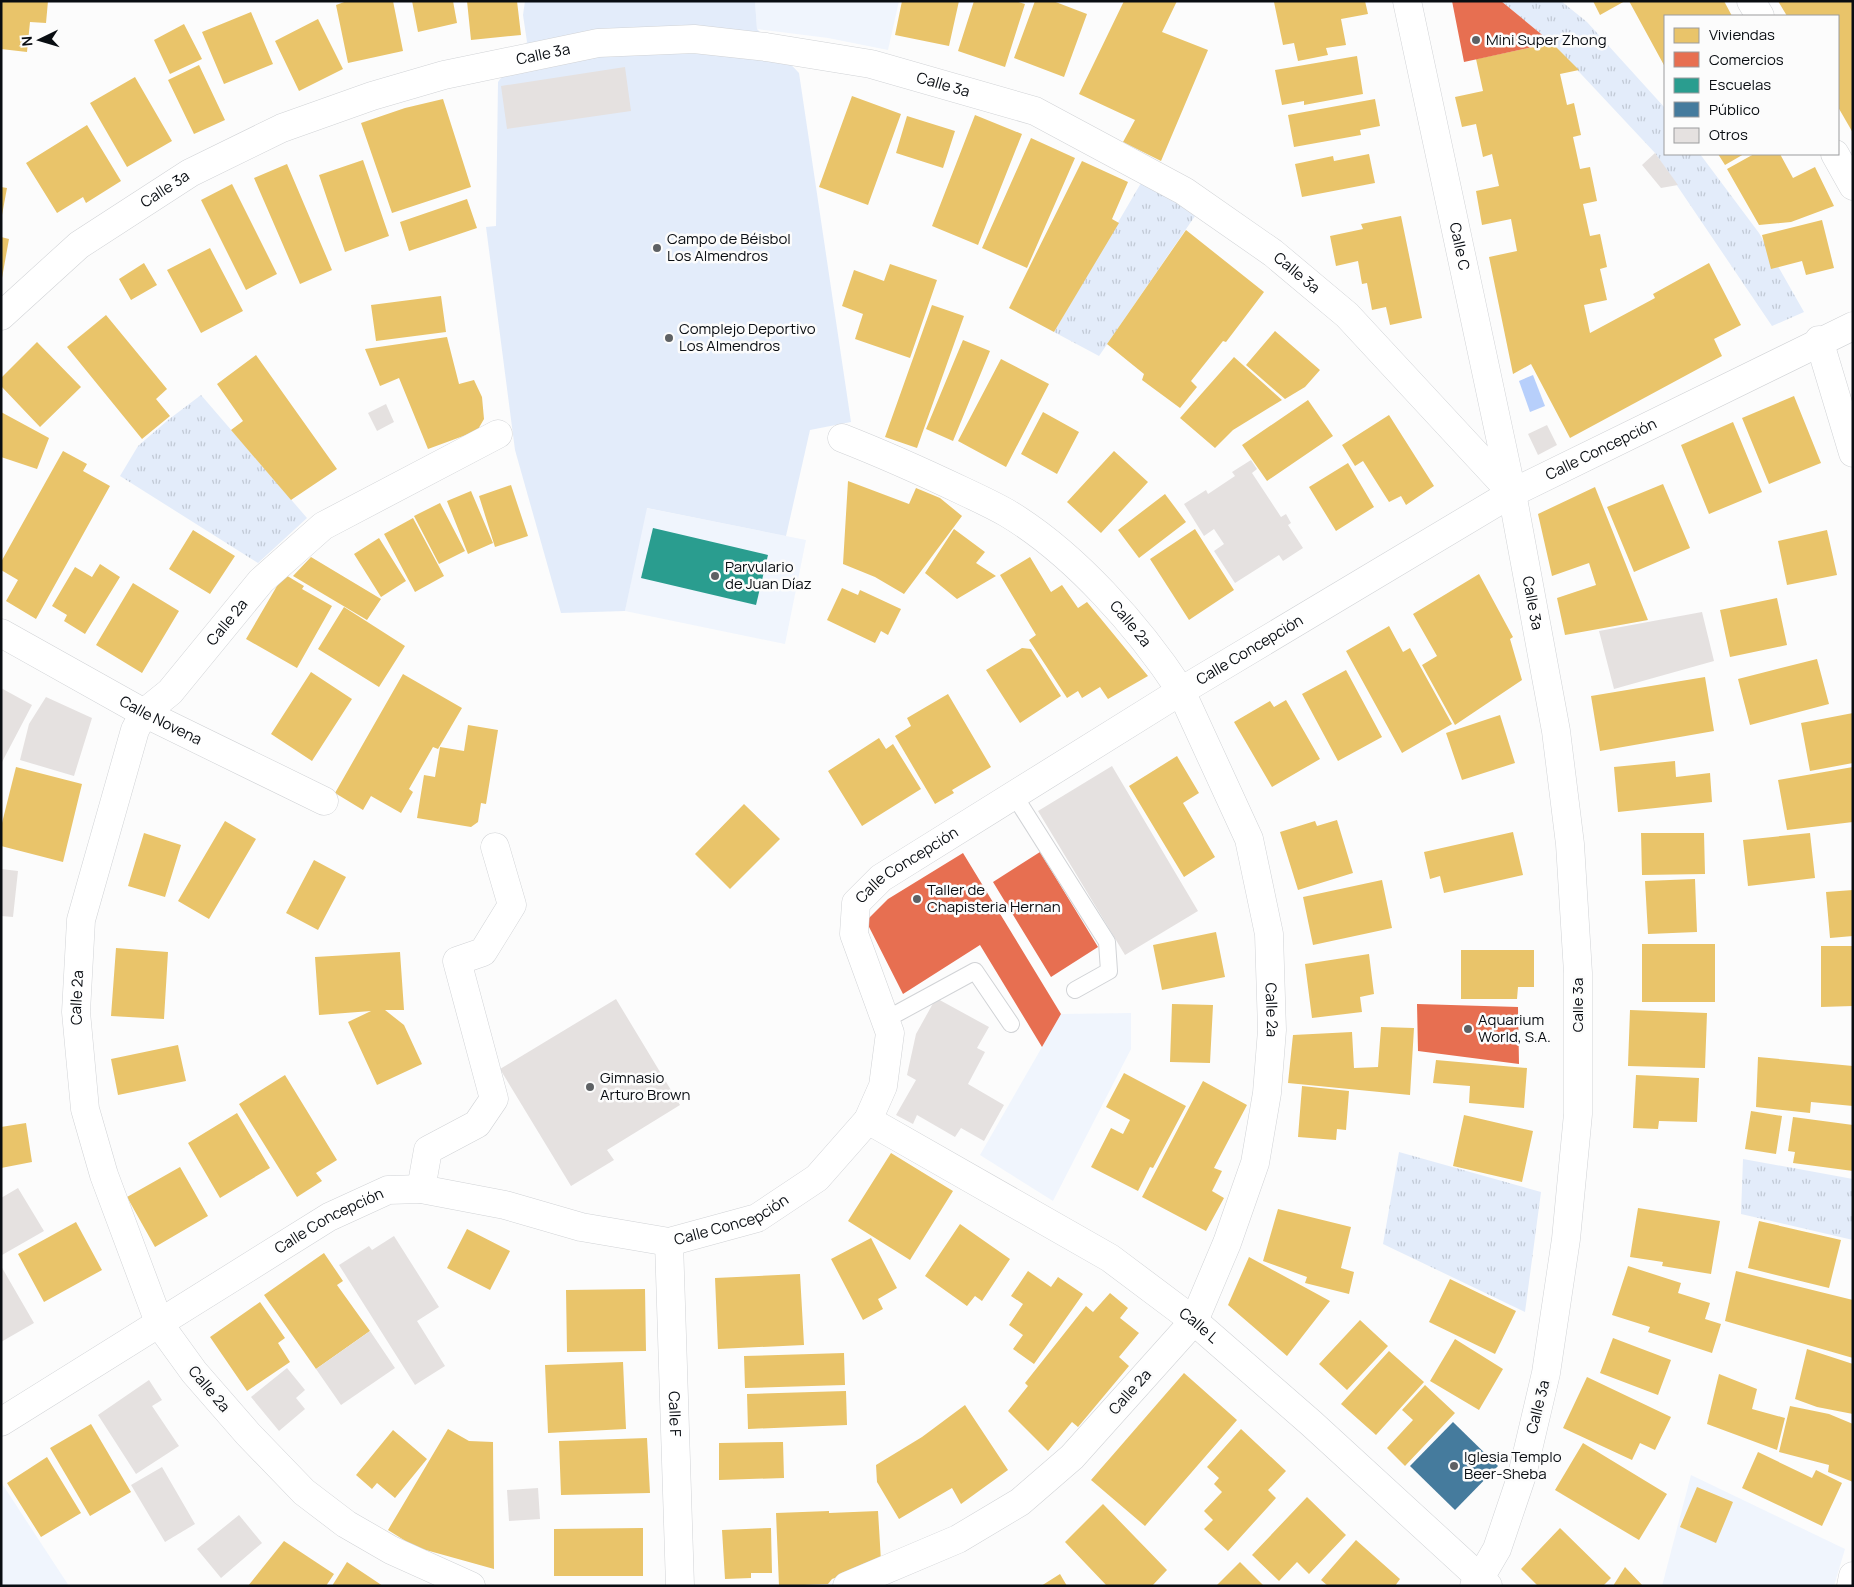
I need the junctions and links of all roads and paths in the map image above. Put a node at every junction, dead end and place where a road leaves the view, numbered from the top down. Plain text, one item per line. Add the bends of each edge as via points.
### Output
1 (1407, 1) edge
2 (1751, 1) edge
3 (1759, 15) edge
4 (1836, 155) edge
5 (1853, 186) edge
6 (1, 316) edge
7 (1853, 326) edge
8 (1819, 340) junction
9 (498, 434) dead end
10 (842, 438) dead end
11 (1853, 453) edge
12 (1512, 493) junction
13 (1, 633) edge
14 (1180, 691) junction
15 (144, 713) junction
16 (1014, 795) junction
17 (324, 801) dead end
18 (495, 847) dead end
19 (1075, 990) dead end
20 (885, 1020) junction
21 (1011, 1024) dead end
22 (868, 1120) junction
23 (421, 1189) junction
24 (669, 1242) junction
25 (1194, 1321) junction
26 (160, 1325) junction
27 (1, 1422) edge
28 (1853, 1576) edge
29 (1481, 1583) edge
30 (471, 1586) edge
31 (680, 1586) edge
32 (848, 1586) edge
33 (1850, 1586) edge

1 - 12 street, Calle C
2 - 3 street
4 - 5 street
6 - 12 street, Calle 3a via 78,245 190,173 282,128 372,96 453,72 598,43 694,39 766,46 871,64 1034,111 1184,191 1273,253 1347,315
7 - 8 street, Calle Concepción
8 - 11 street
8 - 12 street, Calle Concepción
9 - 15 street, Calle 2a via 323,526 261,581 170,692
10 - 14 street, Calle 2a via 904,463 1007,512 1034,531 1116,606
12 - 14 street, Calle Concepción
12 - 29 street, Calle 3a via 1556,732 1570,844 1578,973 1578,1114 1566,1239 1546,1373 1522,1475 1497,1549
13 - 15 street, Calle Novena
14 - 16 street, Calle Concepción
14 - 25 street, Calle 2a via 1249,839 1269,934 1272,1030 1267,1093 1255,1163 1228,1243
15 - 17 street, Calle Novena
15 - 26 street, Calle 2a via 135,730 81,920 76,1012 85,1109 104,1175
16 - 19 lane via 1107,942 1109,971
16 - 20 street, Calle Concepción via 881,878 856,903 854,934
18 - 23 street via 512,905 483,952 457,961 494,1098 477,1124 428,1150
20 - 21 lane via 975,971
20 - 22 street, Calle Concepción via 890,1033 883,1086
22 - 24 street, Calle Concepción via 817,1178 757,1218
22 - 25 street, Calle L via 1110,1258
23 - 24 street, Calle Concepción via 505,1205 581,1227
23 - 26 street, Calle Concepción via 388,1190 329,1217
24 - 31 street, Calle F
25 - 29 street, Calle L via 1311,1422
25 - 32 street, Calle 2a via 1072,1457 1020,1502 958,1539
26 - 27 street, Calle Concepción
26 - 30 street, Calle 2a via 194,1372 304,1492 346,1524 391,1550
28 - 33 street

